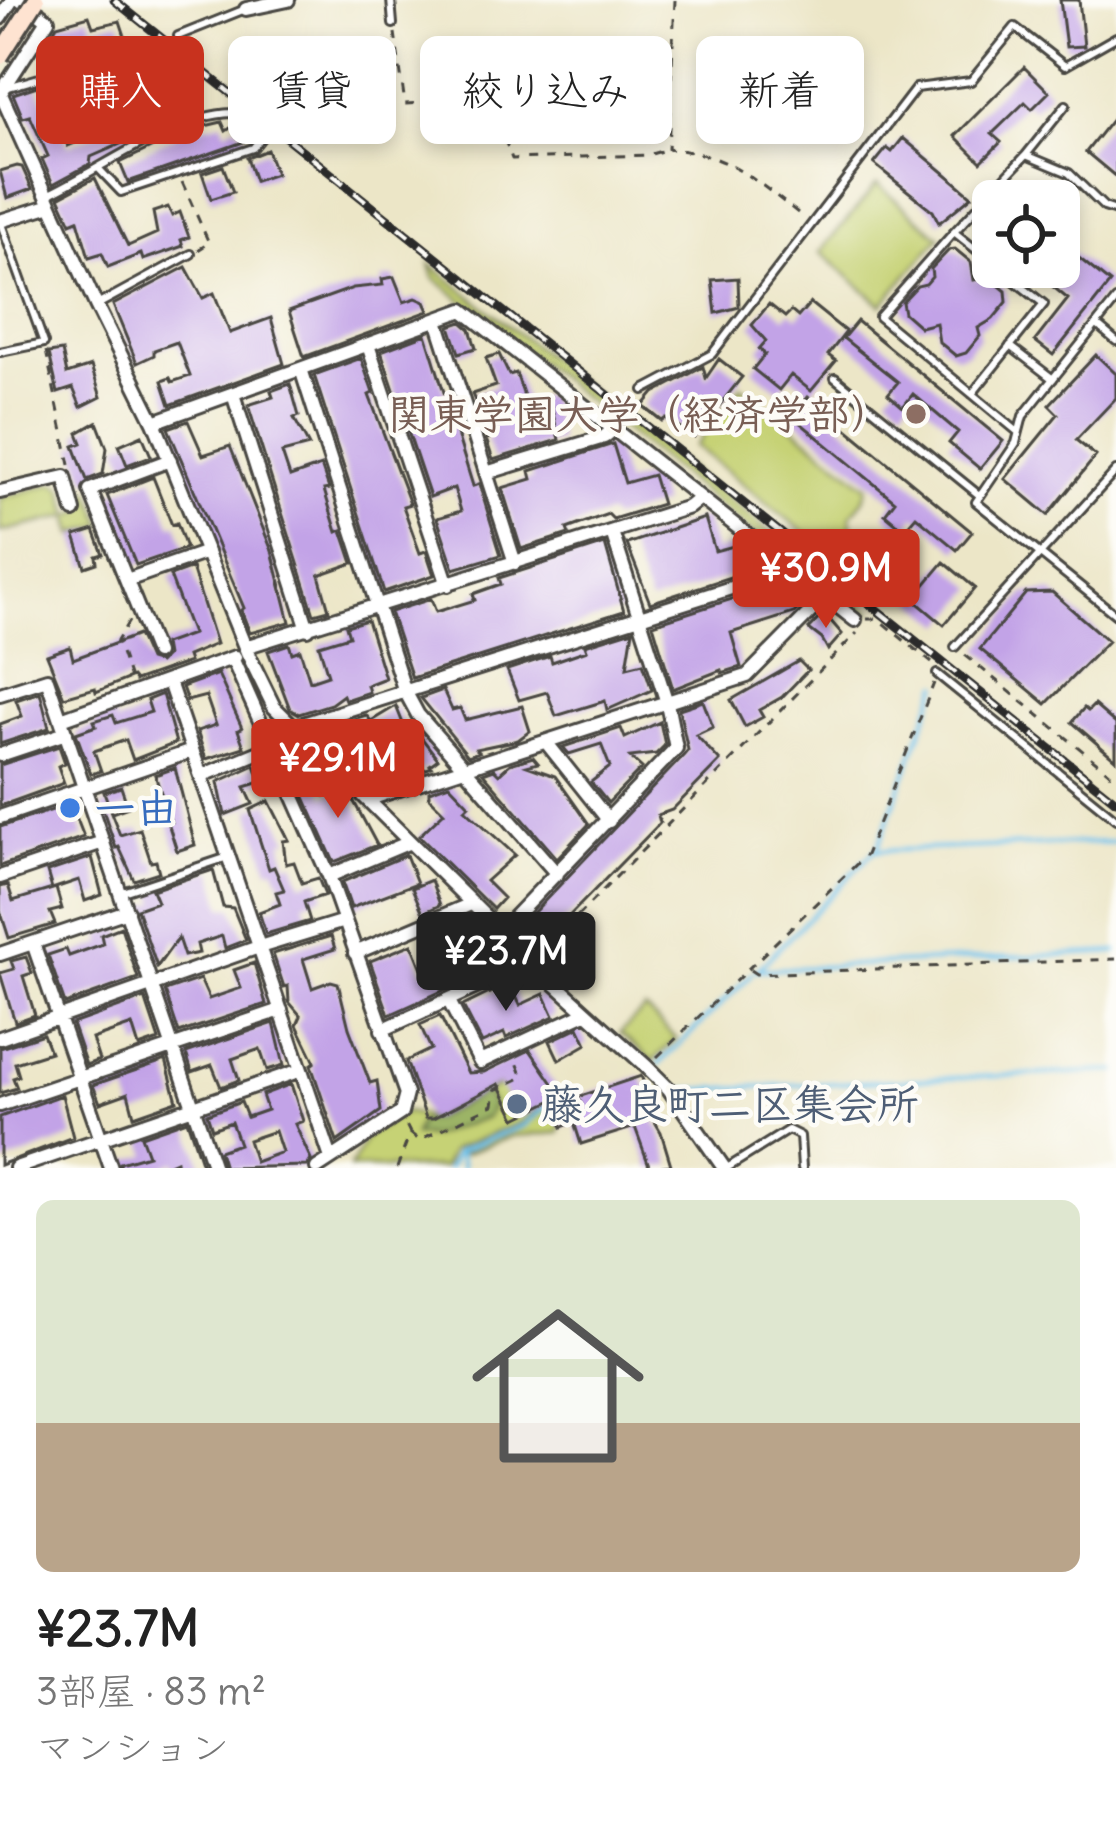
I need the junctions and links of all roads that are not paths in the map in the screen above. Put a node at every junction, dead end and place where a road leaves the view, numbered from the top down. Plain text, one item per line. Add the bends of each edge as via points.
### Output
1 (16, 0) edge
2 (36, 0) edge
3 (288, 0) edge
4 (392, 0) edge
5 (246, 9) joint
6 (0, 18) edge
7 (393, 25) road end
8 (178, 36) dead end
9 (1116, 37) edge
10 (0, 56) edge
11 (36, 81) edge
12 (1, 92) edge
13 (1066, 105) dead end
14 (1027, 154) junction
15 (99, 169) junction
16 (50, 200) junction
17 (1116, 211) edge
18 (0, 221) edge
19 (953, 232) junction
20 (972, 247) edge
21 (191, 254) road end
22 (1024, 288) edge
23 (1115, 303) edge
24 (96, 305) junction
25 (437, 320) junction
26 (1096, 325) junction
27 (1116, 341) edge
28 (368, 345) junction
29 (1010, 346) junction
30 (0, 352) edge
31 (301, 369) junction
32 (835, 378) dead end
33 (1053, 379) junction
34 (644, 390) dead end
35 (233, 394) junction
36 (972, 394) junction
37 (154, 422) junction
38 (614, 430) junction
39 (1018, 432) junction
40 (170, 460) junction
41 (1116, 471) edge
42 (486, 473) junction
43 (90, 490) junction
44 (0, 492) edge
45 (71, 494) junction
46 (979, 495) junction
47 (700, 498) junction
48 (74, 511) dead end
49 (612, 532) junction
50 (207, 552) junction
51 (1040, 553) junction
52 (515, 563) junction
53 (786, 566) junction
54 (127, 580) junction
55 (448, 584) junction
56 (825, 597) junction
57 (378, 607) junction
58 (1116, 615) edge
59 (640, 617) junction
60 (855, 620) road end
61 (308, 629) junction
62 (955, 646) road end
63 (246, 649) junction
64 (157, 652) dead end
65 (232, 658) junction
66 (937, 674) road end
67 (169, 682) junction
68 (405, 692) junction
69 (0, 694) edge
70 (667, 703) junction
71 (63, 726) junction
72 (294, 727) junction
73 (546, 742) junction
74 (270, 744) junction
75 (192, 751) junction
76 (0, 755) edge
77 (463, 767) junction
78 (201, 776) junction
79 (84, 788) junction
80 (369, 799) junction
81 (0, 817) edge
82 (1116, 819) edge
83 (609, 821) junction
84 (103, 842) junction
85 (410, 842) junction
86 (228, 856) junction
87 (557, 874) junction
88 (328, 876) junction
89 (0, 878) edge
90 (120, 893) junction
91 (471, 904) junction
92 (127, 911) junction
93 (344, 921) junction
94 (500, 932) junction
95 (33, 943) junction
96 (260, 947) junction
97 (355, 953) junction
98 (0, 954) edge
99 (531, 962) junction
100 (152, 986) junction
101 (449, 1001) junction
102 (281, 1010) junction
103 (585, 1012) junction
104 (59, 1018) junction
105 (382, 1030) junction
106 (0, 1038) edge
107 (173, 1047) junction
108 (301, 1070) junction
109 (80, 1078) junction
110 (0, 1105) edge
111 (194, 1107) junction
112 (100, 1139) junction
113 (332, 1159) junction
114 (16, 1168) edge
115 (111, 1168) edge
116 (213, 1168) edge
117 (317, 1168) edge
118 (726, 1168) edge
119 (802, 1168) edge

1 - 6 street
1 - 12 street via 48,20
2 - 10 main road, bridge
3 - 5 street
4 - 7 lane
5 - 8 lane
9 - 34 lane via 1065,67 1015,27 971,81 916,88 712,354
11 - 12 lane
12 - 16 street
13 - 14 lane
14 - 17 lane via 1069,173
14 - 19 lane
15 - 15 lane via 224,113 260,138 253,148 121,192
15 - 16 lane
16 - 18 street
16 - 24 street
18 - 30 lane via 44,343
19 - 20 lane
19 - 36 lane via 879,317
21 - 24 lane
22 - 29 lane via 1044,304
23 - 26 lane
24 - 37 street
25 - 28 street
25 - 38 street via 463,310
25 - 42 street
26 - 27 lane
26 - 33 lane
28 - 31 street
28 - 55 street
29 - 33 lane
29 - 36 lane
31 - 35 street
31 - 57 street
32 - 46 lane
33 - 39 lane
35 - 37 street
35 - 61 street
36 - 39 lane
37 - 40 street
38 - 42 street
38 - 47 street
39 - 46 lane
40 - 43 street
40 - 50 street
41 - 51 lane
42 - 52 street
43 - 45 street
43 - 54 street
44 - 45 street via 64,477
45 - 48 street
46 - 51 lane via 976,502
47 - 49 street
47 - 53 street
49 - 52 street
49 - 59 street
50 - 54 street
50 - 63 street
51 - 58 lane
51 - 62 lane
52 - 55 street
53 - 56 street
53 - 59 street
54 - 64 street
55 - 57 street
56 - 60 street
56 - 70 street via 747,676
57 - 61 street
57 - 68 street
59 - 68 street
59 - 70 street
61 - 63 street
63 - 65 street
63 - 72 street via 274,707
65 - 67 street
65 - 74 street
66 - 82 lane
67 - 71 street
67 - 75 street
68 - 72 street
68 - 77 street
69 - 71 street via 47,679
70 - 73 street
70 - 83 street via 676,748
71 - 76 street
71 - 79 street
72 - 74 street
72 - 80 street
73 - 77 street
73 - 83 street
74 - 78 street
74 - 88 street
75 - 78 street
75 - 79 street
77 - 80 street
77 - 87 street
78 - 86 street
79 - 81 street
79 - 84 street
80 - 85 street
83 - 87 street
84 - 89 street
84 - 90 street
85 - 88 street
85 - 91 street
86 - 90 lane
86 - 96 street
87 - 94 street
88 - 93 street
90 - 92 street
91 - 94 street
91 - 97 street
92 - 95 street
92 - 100 street
93 - 96 street
93 - 97 street
94 - 99 street
95 - 98 street
95 - 104 street
96 - 100 street
96 - 102 street
97 - 105 street
99 - 101 street
99 - 103 street
100 - 104 street
100 - 107 street
101 - 103 street via 480,1062
101 - 105 street
102 - 107 street
102 - 108 street
103 - 118 street via 669,1089
104 - 106 street
104 - 109 street
105 - 113 street via 405,1088 401,1113
107 - 109 street
107 - 111 street
108 - 111 street
108 - 113 street
109 - 110 street
109 - 112 street
111 - 112 street
111 - 116 street
112 - 114 street
112 - 115 street
113 - 117 street
118 - 119 lane via 788,1130 800,1136

